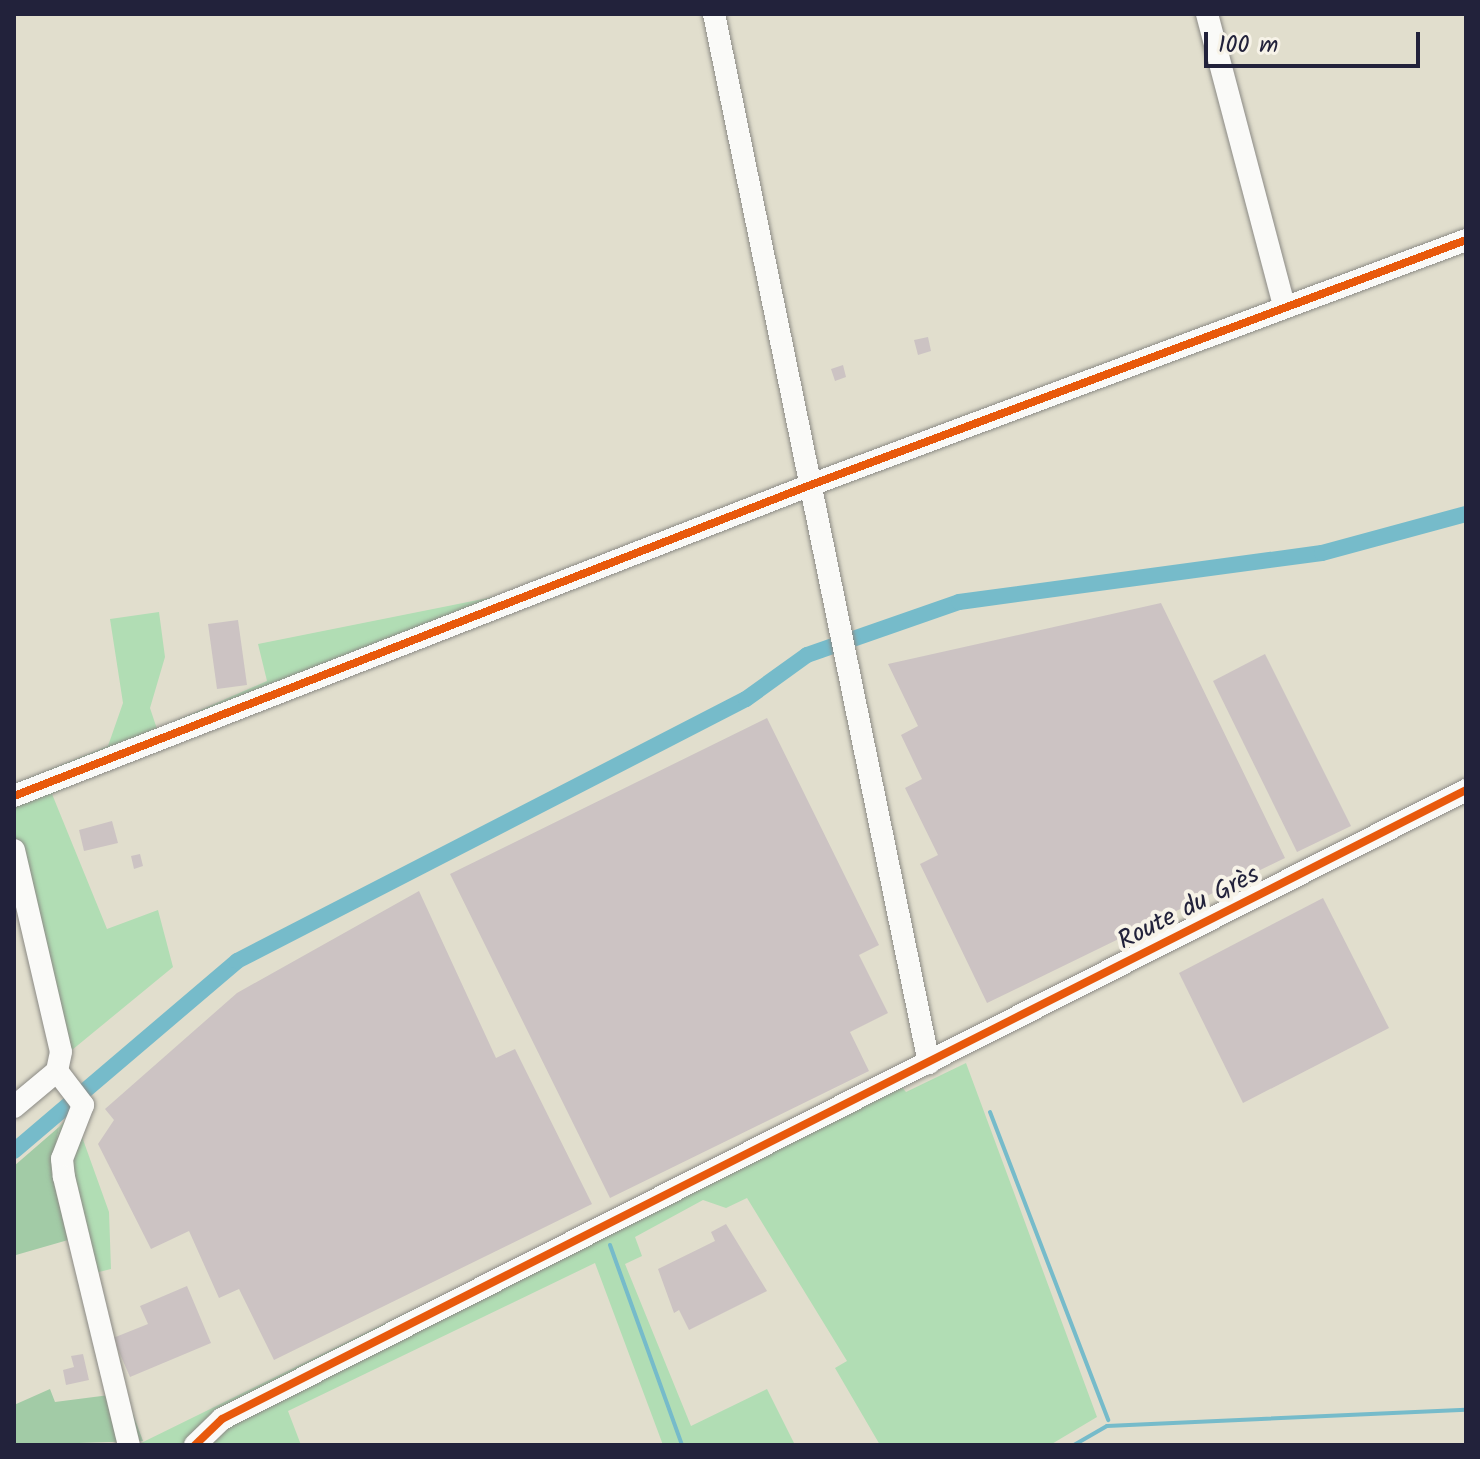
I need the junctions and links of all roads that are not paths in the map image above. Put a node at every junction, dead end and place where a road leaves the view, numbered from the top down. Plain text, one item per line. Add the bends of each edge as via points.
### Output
1 (714, 14) edge
2 (1207, 14) edge
3 (1466, 240) edge
4 (1284, 306) junction
5 (810, 485) junction
6 (1466, 790) edge
7 (14, 796) edge
8 (14, 850) edge
9 (929, 1063) junction
10 (60, 1076) junction
11 (14, 1107) edge
12 (191, 1443) edge
13 (129, 1445) edge

1 - 5 street
2 - 4 street
3 - 4 street
4 - 5 street
5 - 7 street
5 - 9 street
6 - 9 street, Route du Grès
8 - 10 street via 61,1052
9 - 12 street, Route du Grès via 222,1419
10 - 11 street
10 - 13 street via 83,1105 62,1159 64,1177

